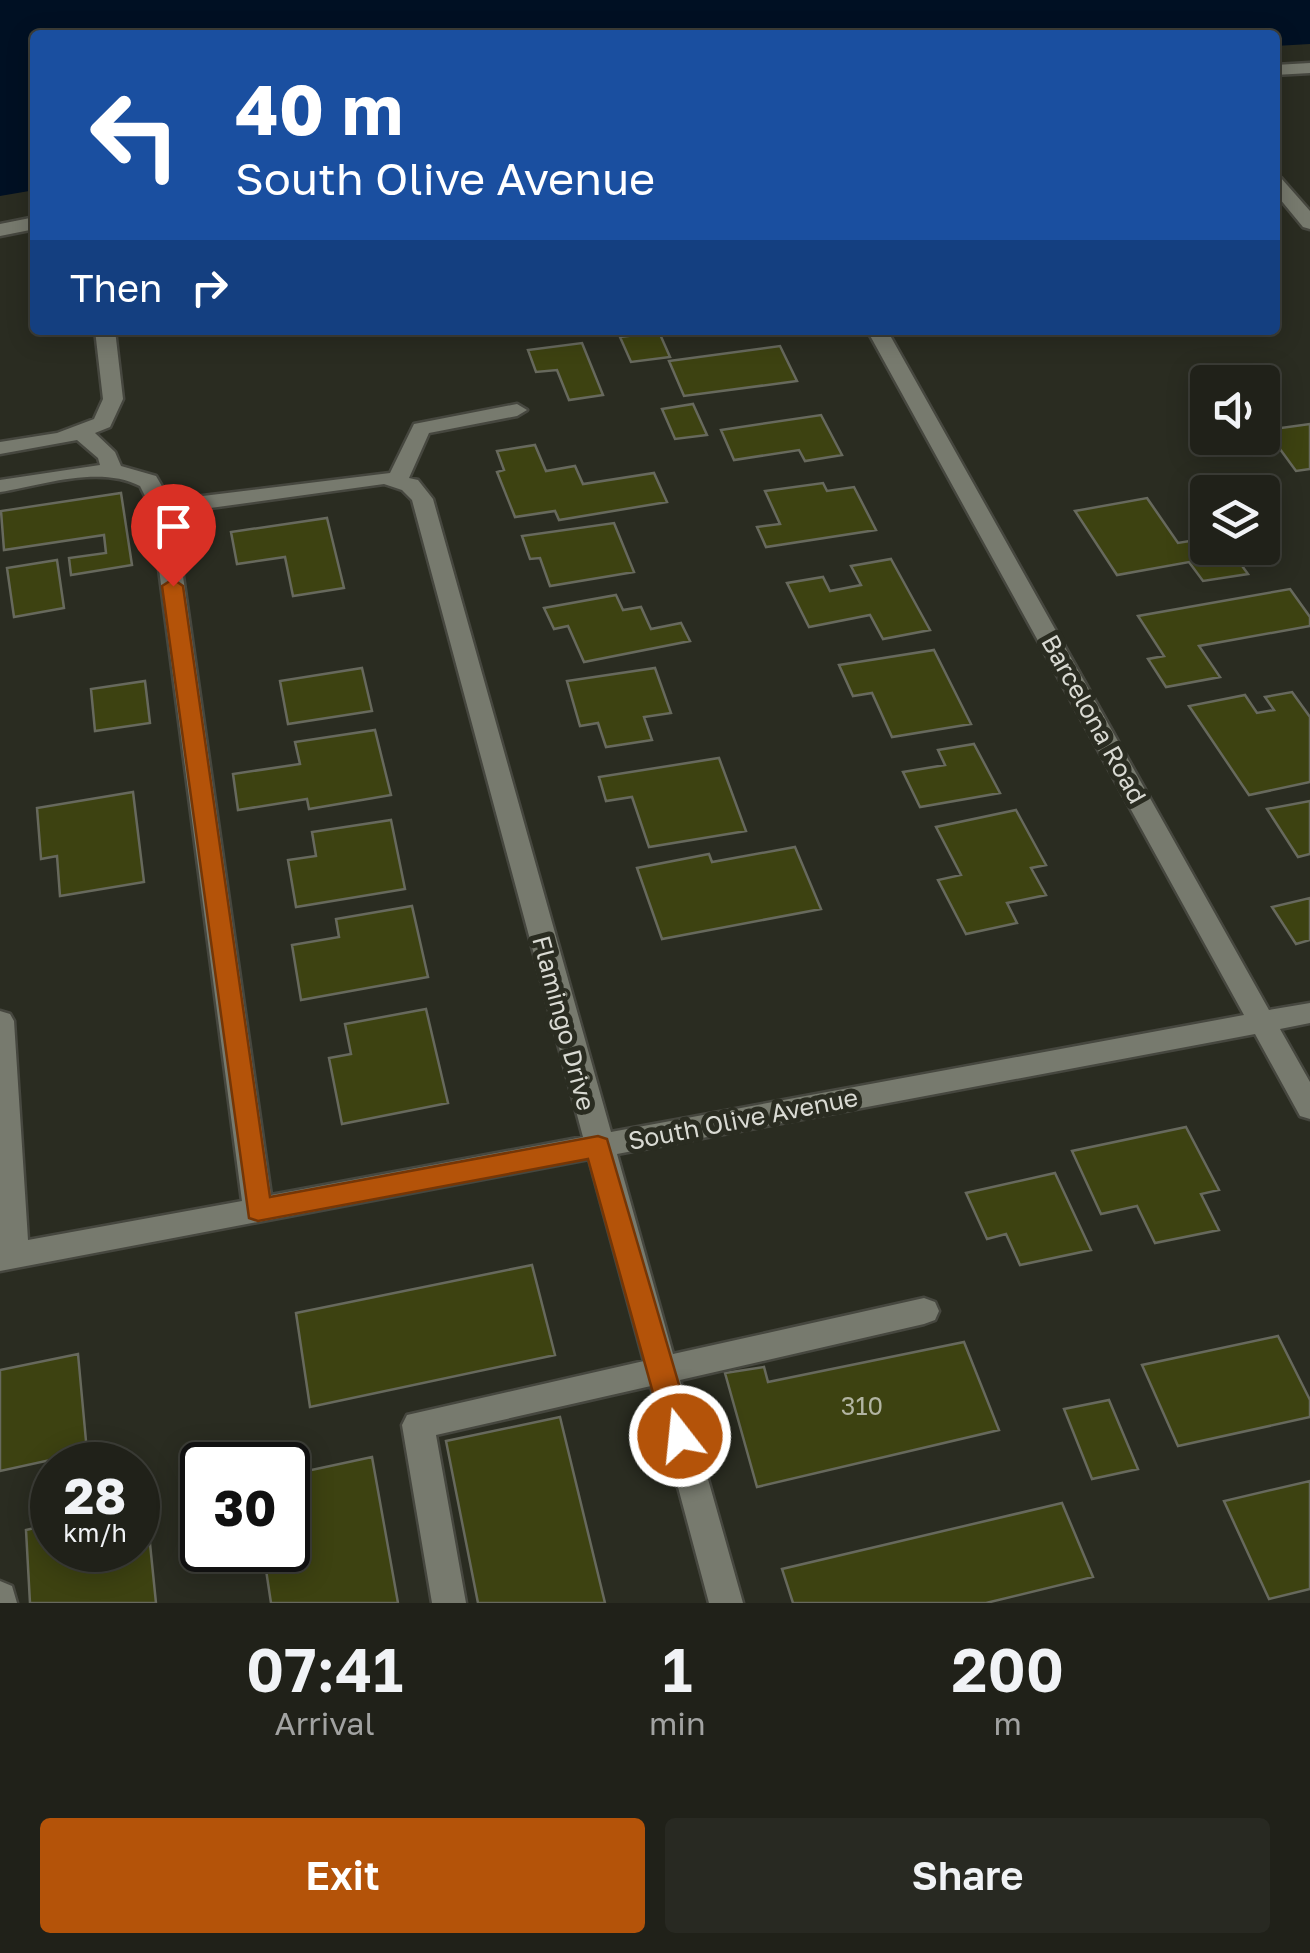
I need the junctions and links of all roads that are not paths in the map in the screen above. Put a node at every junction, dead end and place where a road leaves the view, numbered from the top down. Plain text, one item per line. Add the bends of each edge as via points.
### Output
1 (1310, 68) edge
2 (1280, 70) edge
3 (1280, 188) edge
4 (1310, 223) edge
5 (30, 224) edge
6 (0, 230) edge
7 (105, 335) edge
8 (880, 335) edge
9 (517, 410) dead end
10 (82, 433) junction
11 (0, 448) edge
12 (112, 472) junction
13 (397, 481) junction
14 (0, 486) edge
15 (162, 508) junction
16 (1310, 1012) edge
17 (0, 1021) edge
18 (1262, 1022) junction
19 (1310, 1108) edge
20 (598, 1146) junction
21 (258, 1210) junction
22 (7, 1257) edge
23 (924, 1312) dead end
24 (661, 1370) junction
25 (449, 1603) edge
26 (726, 1603) edge

1 - 2 street
3 - 4 street
5 - 6 street
7 - 10 street via 112,410
8 - 18 street, Barcelona Road
9 - 13 street via 420,428
10 - 11 street
10 - 12 street via 108,456
12 - 14 street
12 - 15 street via 135,473 152,483
13 - 15 street
13 - 20 street, Flamingo Drive via 410,484 422,499
15 - 21 street
16 - 18 street, South Olive Avenue
17 - 22 street
18 - 19 street, Barcelona Road
18 - 20 street, South Olive Avenue
20 - 21 street, South Olive Avenue
20 - 24 street, Flamingo Drive
21 - 22 street, South Olive Avenue
23 - 24 street
24 - 25 street via 418,1425
24 - 26 street, Flamingo Drive

